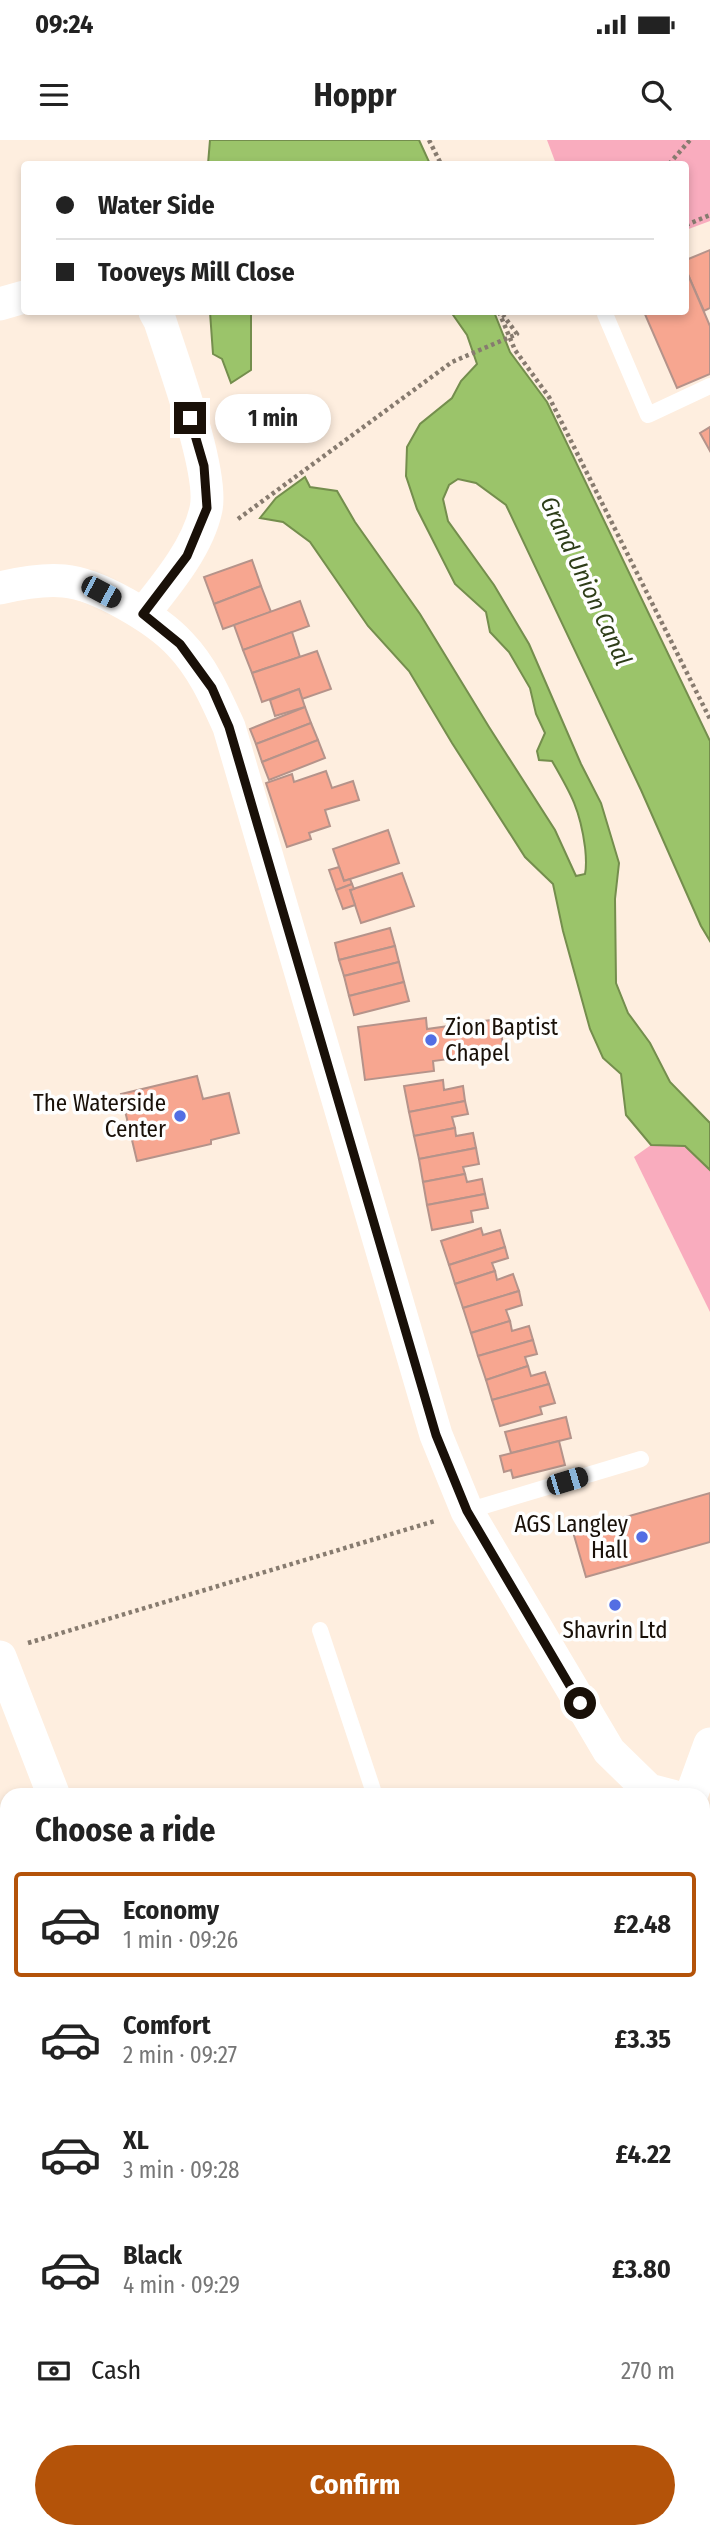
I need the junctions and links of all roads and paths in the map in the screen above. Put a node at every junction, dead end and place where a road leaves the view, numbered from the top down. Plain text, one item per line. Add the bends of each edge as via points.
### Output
1 (429, 140) edge
2 (690, 140) edge
3 (440, 161) edge
4 (671, 161) edge
5 (710, 215) edge
6 (689, 224) edge
7 (21, 298) edge
8 (0, 304) edge
9 (157, 315) edge
10 (501, 315) edge
11 (502, 315) edge
12 (605, 315) edge
13 (710, 386) edge
14 (231, 524) dead end
15 (0, 588) edge
16 (143, 614) junction
17 (710, 719) edge
18 (641, 1459) dead end
19 (467, 1511) junction
20 (320, 1630) dead end
21 (13, 1650) edge
22 (710, 1744) edge
23 (52, 1788) edge
24 (372, 1788) edge
25 (647, 1788) edge
26 (694, 1788) edge

1 - 3 path
2 - 4 path
5 - 6 path
7 - 8 street
9 - 16 street via 204,466 207,508 187,556
10 - 17 path via 515,350 550,397
11 - 14 path via 517,334 452,362
12 - 13 lane via 648,415
15 - 16 street via 25,581 65,581 101,592
16 - 19 street via 180,644 212,688 229,727 436,1435
18 - 19 lane
19 - 21 path
19 - 25 street via 609,1751
20 - 24 lane
21 - 23 street
22 - 26 street

